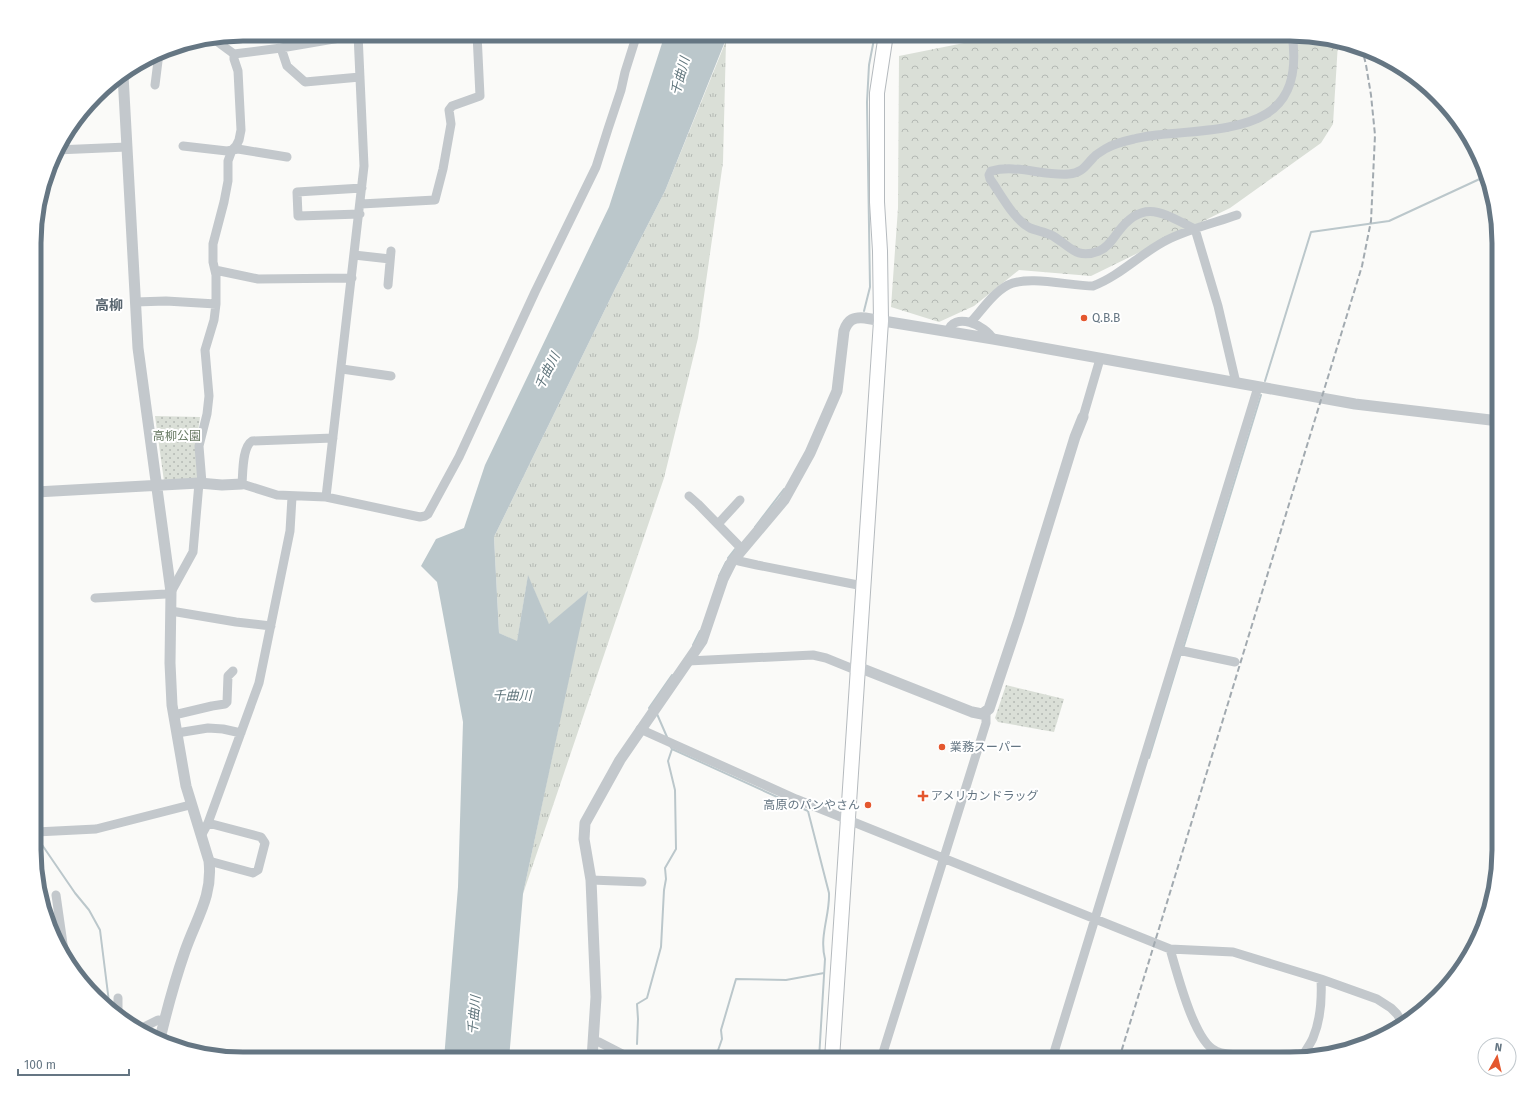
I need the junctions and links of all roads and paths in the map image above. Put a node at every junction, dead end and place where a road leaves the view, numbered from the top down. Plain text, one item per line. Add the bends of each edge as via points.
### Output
1 (320, 41) edge
2 (359, 41) edge
3 (477, 41) edge
4 (635, 41) edge
5 (885, 41) edge
6 (1292, 41) edge
7 (219, 43) edge
8 (281, 48) junction
9 (234, 54) junction
10 (158, 60) edge
11 (360, 77) junction
12 (123, 81) edge
13 (155, 85) dead end
14 (127, 146) junction
15 (182, 146) dead end
16 (64, 150) edge
17 (232, 150) junction
18 (287, 157) dead end
19 (362, 188) junction
20 (361, 204) junction
21 (360, 214) junction
22 (1237, 215) dead end
23 (1195, 229) junction
24 (354, 255) junction
25 (215, 270) junction
26 (352, 278) junction
27 (388, 285) dead end
28 (135, 302) junction
29 (216, 304) junction
30 (881, 321) junction
31 (971, 322) junction
32 (948, 332) junction
33 (993, 339) junction
34 (1100, 359) junction
35 (342, 369) junction
36 (391, 376) dead end
37 (1236, 383) junction
38 (1258, 387) junction
39 (1083, 417) joint
40 (1492, 420) edge
41 (333, 438) junction
42 (201, 483) junction
43 (242, 484) junction
44 (157, 486) junction
45 (41, 492) edge
46 (689, 496) dead end
47 (292, 497) junction
48 (326, 497) junction
49 (740, 500) dead end
50 (718, 524) junction
51 (739, 553) junction
52 (863, 586) junction
53 (171, 592) junction
54 (95, 598) dead end
55 (171, 611) junction
56 (271, 626) junction
57 (1180, 651) junction
58 (688, 661) junction
59 (1235, 662) dead end
60 (858, 669) junction
61 (233, 672) dead end
62 (986, 712) junction
63 (174, 715) junction
64 (640, 729) junction
65 (241, 733) junction
66 (177, 734) junction
67 (190, 805) junction
68 (848, 820) junction
69 (208, 823) junction
70 (41, 830) edge
71 (201, 836) junction
72 (944, 858) junction
73 (209, 861) junction
74 (591, 880) junction
75 (642, 882) dead end
76 (56, 895) dead end
77 (1095, 919) junction
78 (63, 942) edge
79 (1170, 949) junction
80 (1321, 979) junction
81 (118, 998) dead end
82 (118, 1008) edge
83 (1400, 1019) edge
84 (164, 1021) junction
85 (145, 1026) edge
86 (161, 1034) edge
87 (593, 1041) junction
88 (592, 1052) edge
89 (618, 1052) edge
90 (832, 1052) edge
91 (883, 1052) edge
92 (1054, 1052) edge
93 (1220, 1052) edge
94 (1305, 1052) edge

1 - 8 street
2 - 11 street
3 - 20 street via 480,96 452,106 449,110 451,124 435,200
4 - 48 street via 596,167 459,457 428,514 420,517
5 - 30 main road via 877,92
6 - 23 street via 1292,81 1283,100 1268,114 1248,123 1135,138 1107,148 1094,157 1082,171 1076,173 1048,174 1018,168 990,171 990,179 1011,210 1029,228 1053,236 1072,251 1100,251 1109,245 1130,218 1152,211
7 - 9 street
8 - 9 street
8 - 11 street via 287,66 305,82
9 - 17 street via 238,70 241,130 236,146
10 - 13 street
11 - 19 street via 364,166
12 - 14 street
14 - 16 street
14 - 28 street
15 - 17 street
17 - 18 street
17 - 25 street via 228,161 224,202 213,244
19 - 20 street
19 - 21 street via 296,192 298,216
20 - 21 street
21 - 24 street
22 - 23 street
23 - 31 street via 1167,240 1093,286 1015,282 997,293
23 - 37 street via 1218,306
24 - 26 street
24 - 27 street via 391,255
25 - 26 street via 258,279
25 - 29 street
26 - 35 street
28 - 29 street
28 - 44 street via 138,348
29 - 42 street via 205,350 208,396 199,446
30 - 32 street
30 - 51 street via 860,318 846,324 837,390 810,453 784,500
30 - 52 main road
31 - 32 street via 953,324
31 - 33 street via 986,330
32 - 33 street
33 - 34 street
34 - 37 street
34 - 39 street
35 - 36 street
35 - 41 street
37 - 38 street
38 - 40 street via 1355,404
38 - 57 street
39 - 62 street via 991,706
41 - 43 street via 252,441 247,445
41 - 48 street
42 - 43 street
42 - 44 street
42 - 53 street via 193,552
43 - 47 street via 276,495
44 - 45 street
44 - 53 street
46 - 50 street
47 - 48 street
47 - 56 street via 291,523
49 - 50 street
50 - 51 street
51 - 52 street via 739,561
51 - 58 street via 723,579 702,641
52 - 60 main road
53 - 54 street
53 - 55 street
55 - 56 street
55 - 63 street via 170,676
56 - 65 street via 259,683
57 - 59 street
57 - 77 street
58 - 60 street via 813,656
58 - 64 street
60 - 62 street via 972,712
60 - 68 main road
61 - 63 street via 228,676 225,704
62 - 72 street via 986,723
63 - 66 street
64 - 68 street
64 - 74 street via 585,823 584,839
65 - 66 street via 208,728
65 - 69 street
66 - 67 street
67 - 70 street via 96,829
67 - 71 street
68 - 72 street
68 - 90 main road
69 - 71 street
69 - 73 street via 261,837 265,843 258,870 253,872
71 - 73 street
72 - 77 street
72 - 91 street
73 - 84 street via 209,889 185,950
74 - 75 street
74 - 87 street via 596,998
76 - 78 street
77 - 79 street
77 - 92 street
79 - 80 street via 1233,952
79 - 93 street via 1196,1027 1210,1047
80 - 83 street via 1381,1002 1391,1008
80 - 94 street via 1317,1026
81 - 82 street
84 - 85 street via 158,1020
84 - 86 street
87 - 88 street
87 - 89 street

